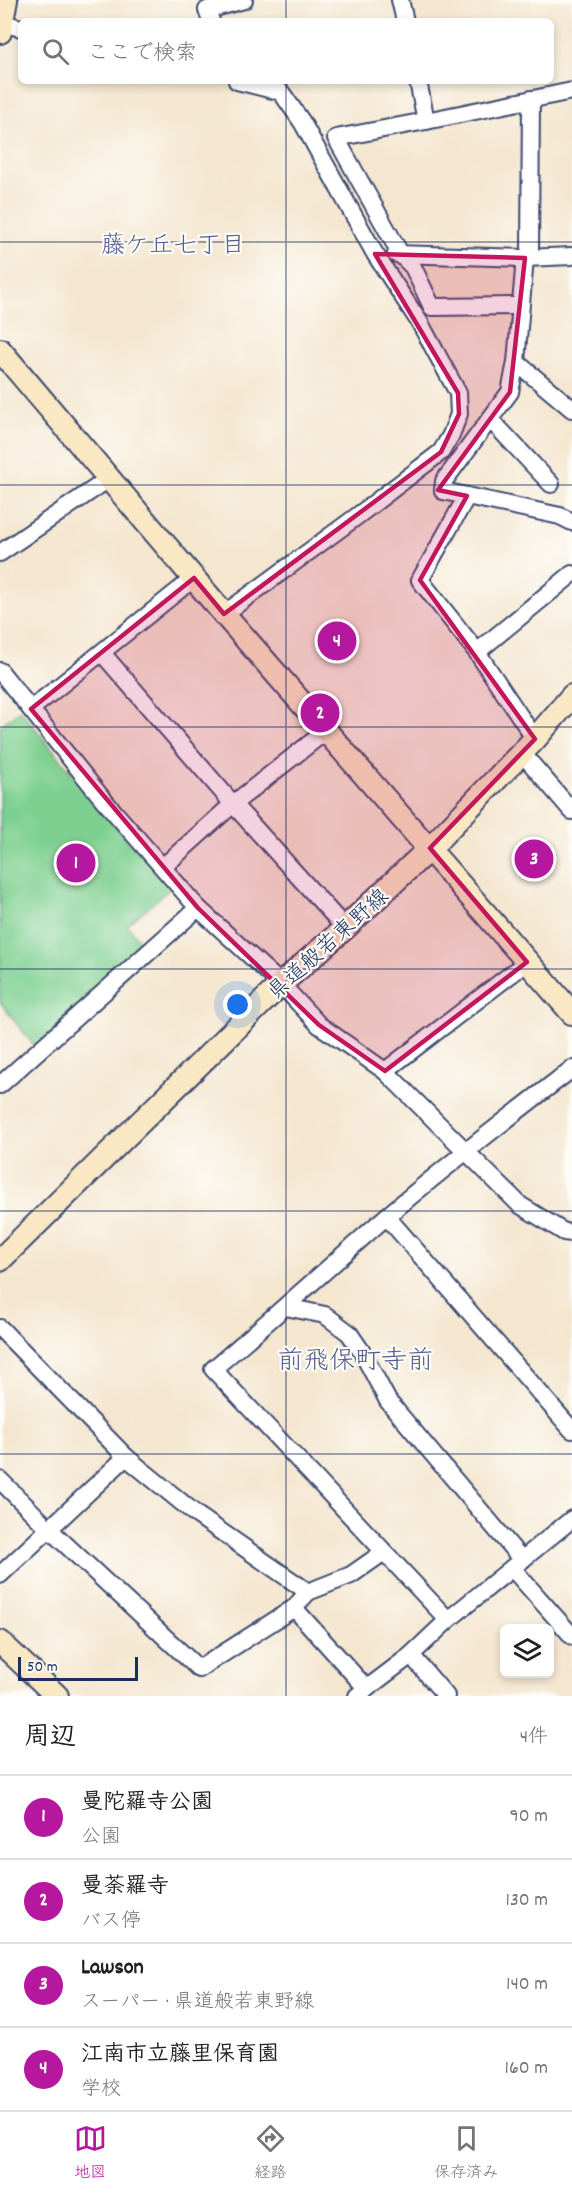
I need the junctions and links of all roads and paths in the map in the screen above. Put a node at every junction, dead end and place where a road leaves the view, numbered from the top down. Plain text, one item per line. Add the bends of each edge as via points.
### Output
1 (6, 0) edge
2 (244, 0) edge
3 (400, 0) edge
4 (210, 18) edge
5 (404, 18) edge
6 (8, 28) edge
7 (249, 84) edge
8 (419, 84) edge
9 (572, 91) edge
10 (531, 99) junction
11 (426, 122) junction
12 (375, 254) junction
13 (401, 255) junction
14 (527, 255) junction
15 (572, 256) edge
16 (515, 306) dead end
17 (1, 354) edge
18 (516, 362) junction
19 (569, 401) edge
20 (490, 419) junction
21 (110, 478) junction
22 (551, 484) dead end
23 (467, 496) junction
24 (572, 522) edge
25 (0, 553) edge
26 (572, 574) edge
27 (194, 578) junction
28 (224, 614) junction
29 (477, 652) junction
30 (102, 653) junction
31 (0, 671) edge
32 (572, 696) edge
33 (31, 709) junction
34 (327, 730) junction
35 (529, 746) junction
36 (233, 804) junction
37 (572, 811) edge
38 (430, 848) junction
39 (164, 866) junction
40 (198, 908) junction
41 (345, 928) junction
42 (527, 962) junction
43 (281, 984) junction
44 (572, 1013) edge
45 (572, 1069) edge
46 (385, 1071) junction
47 (0, 1085) edge
48 (466, 1150) junction
49 (387, 1217) junction
50 (572, 1233) edge
51 (0, 1260) edge
52 (286, 1307) junction
53 (0, 1328) edge
54 (572, 1430) edge
55 (126, 1457) junction
56 (0, 1480) edge
57 (572, 1519) edge
58 (49, 1529) junction
59 (384, 1552) junction
60 (517, 1564) junction
61 (0, 1575) edge
62 (308, 1592) junction
63 (294, 1608) junction
64 (448, 1620) junction
65 (572, 1635) edge
66 (0, 1642) edge
67 (411, 1655) junction
68 (362, 1692) edge
69 (57, 1696) edge
70 (446, 1696) edge

1 - 6 street
2 - 4 street via 207,10
3 - 5 street
7 - 12 street via 281,92 302,122
8 - 11 street
9 - 10 street
10 - 11 street
10 - 14 street
11 - 13 street via 336,138
12 - 13 street
12 - 28 street via 420,323 458,393 459,414 451,435 441,452
13 - 14 street
13 - 16 street via 413,267 432,307
14 - 15 street
14 - 18 street
17 - 21 street
18 - 19 street
18 - 20 street via 510,392
20 - 22 street
20 - 23 street via 444,481 443,491
21 - 25 street
21 - 27 street
23 - 24 street
23 - 29 street via 420,580
26 - 29 street
27 - 28 street
27 - 30 street
28 - 34 street
29 - 35 street
30 - 33 street
30 - 36 street
31 - 33 street
32 - 35 street, 県道般若東野線
33 - 39 street via 102,798
34 - 36 street
34 - 38 street
35 - 37 street
35 - 38 street, 県道般若東野線
36 - 39 street
36 - 41 street
38 - 41 street, 県道般若東野線
38 - 42 street
39 - 40 street
40 - 43 street
40 - 47 street
41 - 43 street, 県道般若東野線
42 - 44 street
42 - 46 street
43 - 46 street via 319,1025
43 - 51 street, 県道般若東野線
45 - 48 street
46 - 48 street
48 - 49 street
48 - 50 street via 520,1205
49 - 52 street
49 - 54 street
52 - 59 street via 213,1369
52 - 60 street via 325,1315 349,1334 388,1401
53 - 55 street
55 - 58 street
55 - 62 street via 197,1515
56 - 58 street
57 - 60 street
58 - 61 street
58 - 63 street via 199,1669
59 - 62 street via 351,1575
59 - 64 street
60 - 64 street
60 - 65 street
62 - 63 street
63 - 68 street
64 - 67 street
66 - 69 street
67 - 68 street
67 - 70 street

